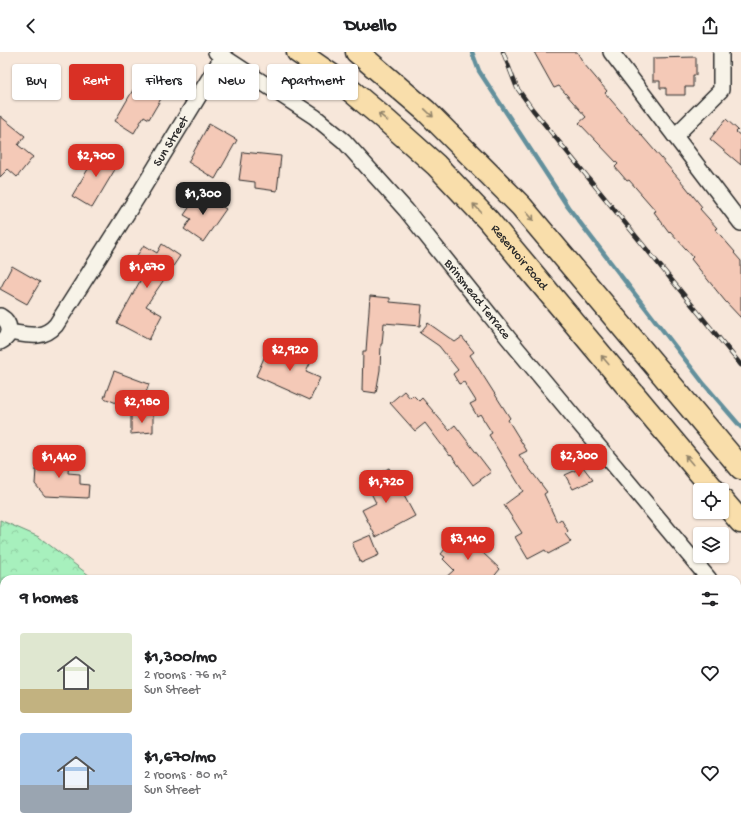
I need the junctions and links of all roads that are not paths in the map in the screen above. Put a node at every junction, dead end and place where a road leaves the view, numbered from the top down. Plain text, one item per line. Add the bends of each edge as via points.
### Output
1 (298, 52) edge
2 (357, 52) edge
3 (611, 52) edge
4 (721, 52) edge
5 (219, 54) edge
6 (675, 136) junction
7 (741, 223) edge
8 (0, 316) edge
9 (628, 334) junction
10 (5, 337) edge
11 (741, 468) edge
12 (708, 483) edge
13 (741, 484) edge
14 (729, 508) edge
15 (741, 522) edge
16 (706, 575) edge

12 -> 1 main road, Reservoir Road via 488,220 436,165 337,79
2 -> 9 main road via 426,111 487,170 521,206
3 - 6 street
4 - 6 street via 721,90
5 - 10 street, Sun Street via 138,196 56,325 50,332 42,335 22,334
5 - 16 street, Brinsmead Terrace via 315,117 344,141 406,210 508,339
6 - 7 street
8 - 10 street via 8,324
9 - 11 main road
9 - 13 main road via 664,391
14 - 15 main road

